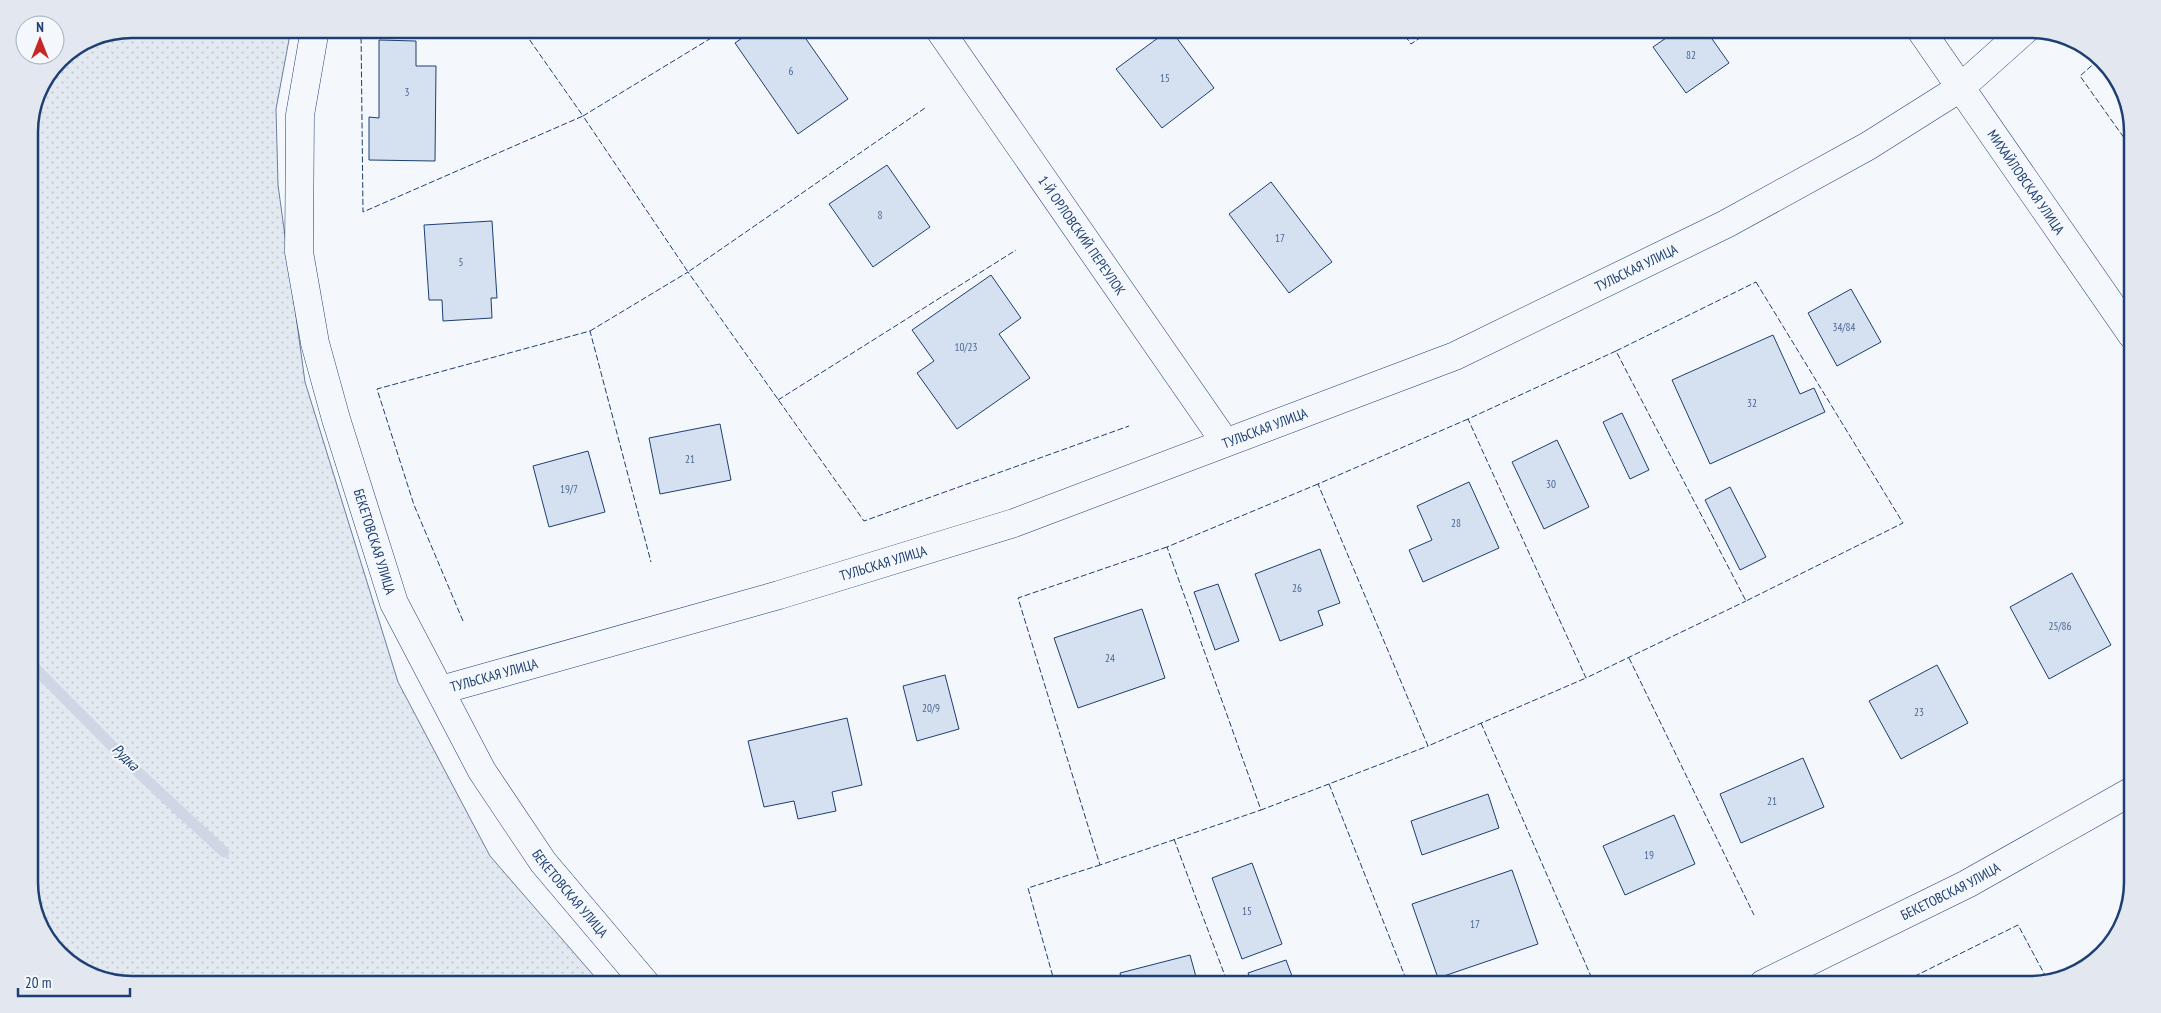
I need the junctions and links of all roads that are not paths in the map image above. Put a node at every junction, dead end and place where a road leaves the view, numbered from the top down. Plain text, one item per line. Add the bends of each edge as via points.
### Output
1 (313, 38) edge
2 (945, 38) edge
3 (1926, 38) edge
4 (2016, 38) edge
5 (1960, 88) junction
6 (2123, 322) edge
7 (1225, 442) junction
8 (441, 690) junction
9 (2124, 796) edge
10 (639, 976) edge
11 (1779, 976) edge

1 - 8 street, БЕКЕТОВСКАЯ УЛИЦА via 300,115 299,252 315,343 394,603
2 - 7 street, 1-Й ОРЛОВСКИЙ ПЕРЕУЛОК
3 - 5 street, МИХАЙЛОВСКАЯ УЛИЦА
4 - 5 street, ТУЛЬСКАЯ УЛИЦА
5 - 6 street, МИХАЙЛОВСКАЯ УЛИЦА
5 - 7 street, ТУЛЬСКАЯ УЛИЦА via 1868,146 1726,224 1455,356
7 - 8 street, ТУЛЬСКАЯ УЛИЦА via 1014,523 779,595
8 - 10 street, БЕКЕТОВСКАЯ УЛИЦА via 482,771 543,862
9 - 11 street, БЕКЕТОВСКАЯ УЛИЦА via 1967,884

